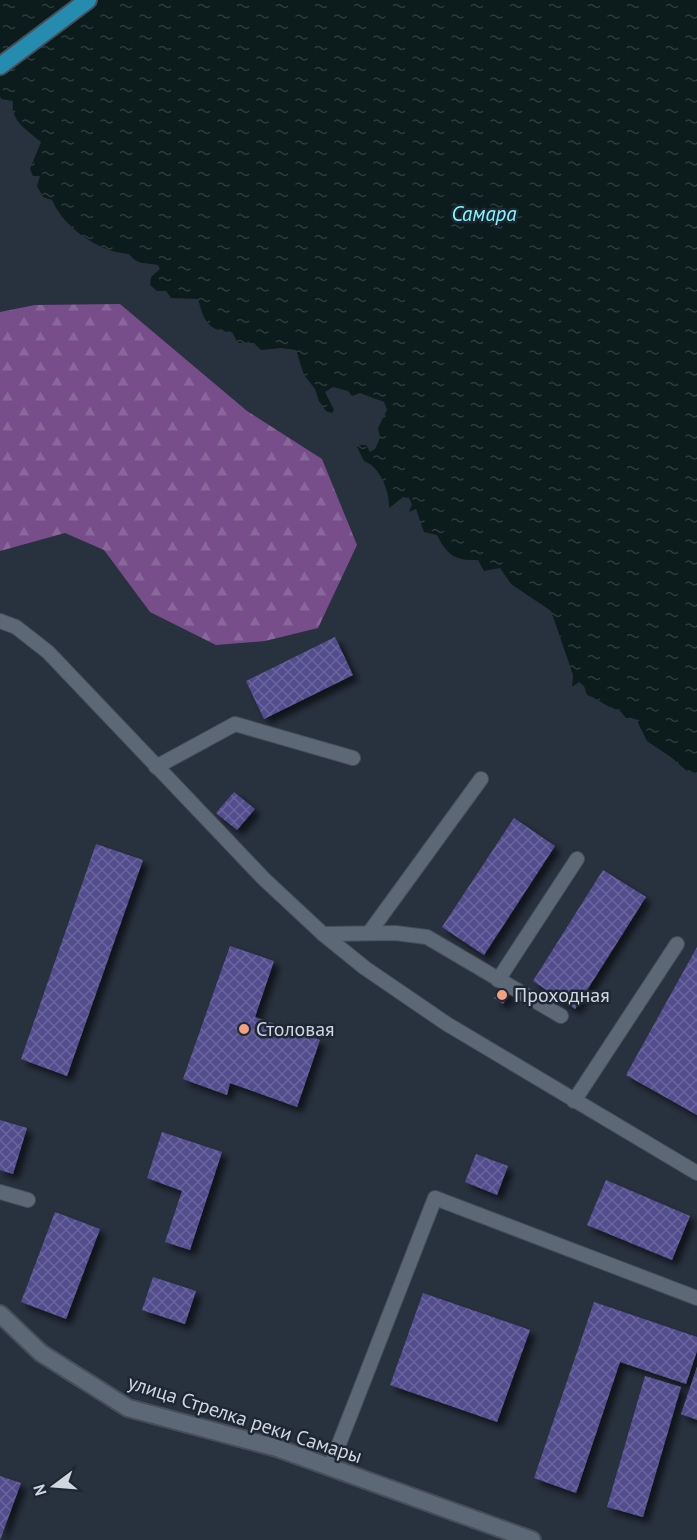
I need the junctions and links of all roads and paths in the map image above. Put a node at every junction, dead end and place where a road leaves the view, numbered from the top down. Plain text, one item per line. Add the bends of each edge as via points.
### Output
1 (88, 0) edge
2 (0, 66) edge
3 (0, 621) edge
4 (354, 758) dead end
5 (156, 767) junction
6 (481, 779) dead end
7 (577, 859) dead end
8 (369, 933) junction
9 (323, 934) junction
10 (677, 944) dead end
11 (498, 980) junction
12 (561, 1016) dead end
13 (574, 1101) junction
14 (697, 1173) edge
15 (0, 1192) edge
16 (28, 1200) dead end
17 (697, 1298) edge
18 (0, 1314) edge
19 (330, 1467) junction
20 (532, 1540) edge

1 - 2 main road
3 - 5 lane via 16,627 48,652
4 - 5 lane via 235,724
5 - 9 lane
6 - 8 lane
7 - 11 lane
8 - 9 lane
8 - 11 lane via 427,938
9 - 13 lane via 364,968 447,1024
10 - 13 lane
11 - 12 lane
13 - 14 lane
15 - 16 lane
17 - 19 lane via 435,1198
18 - 19 street, улица Стрелка реки Самары via 41,1353 128,1408 277,1448
19 - 20 street, улица Стрелка реки Самары

